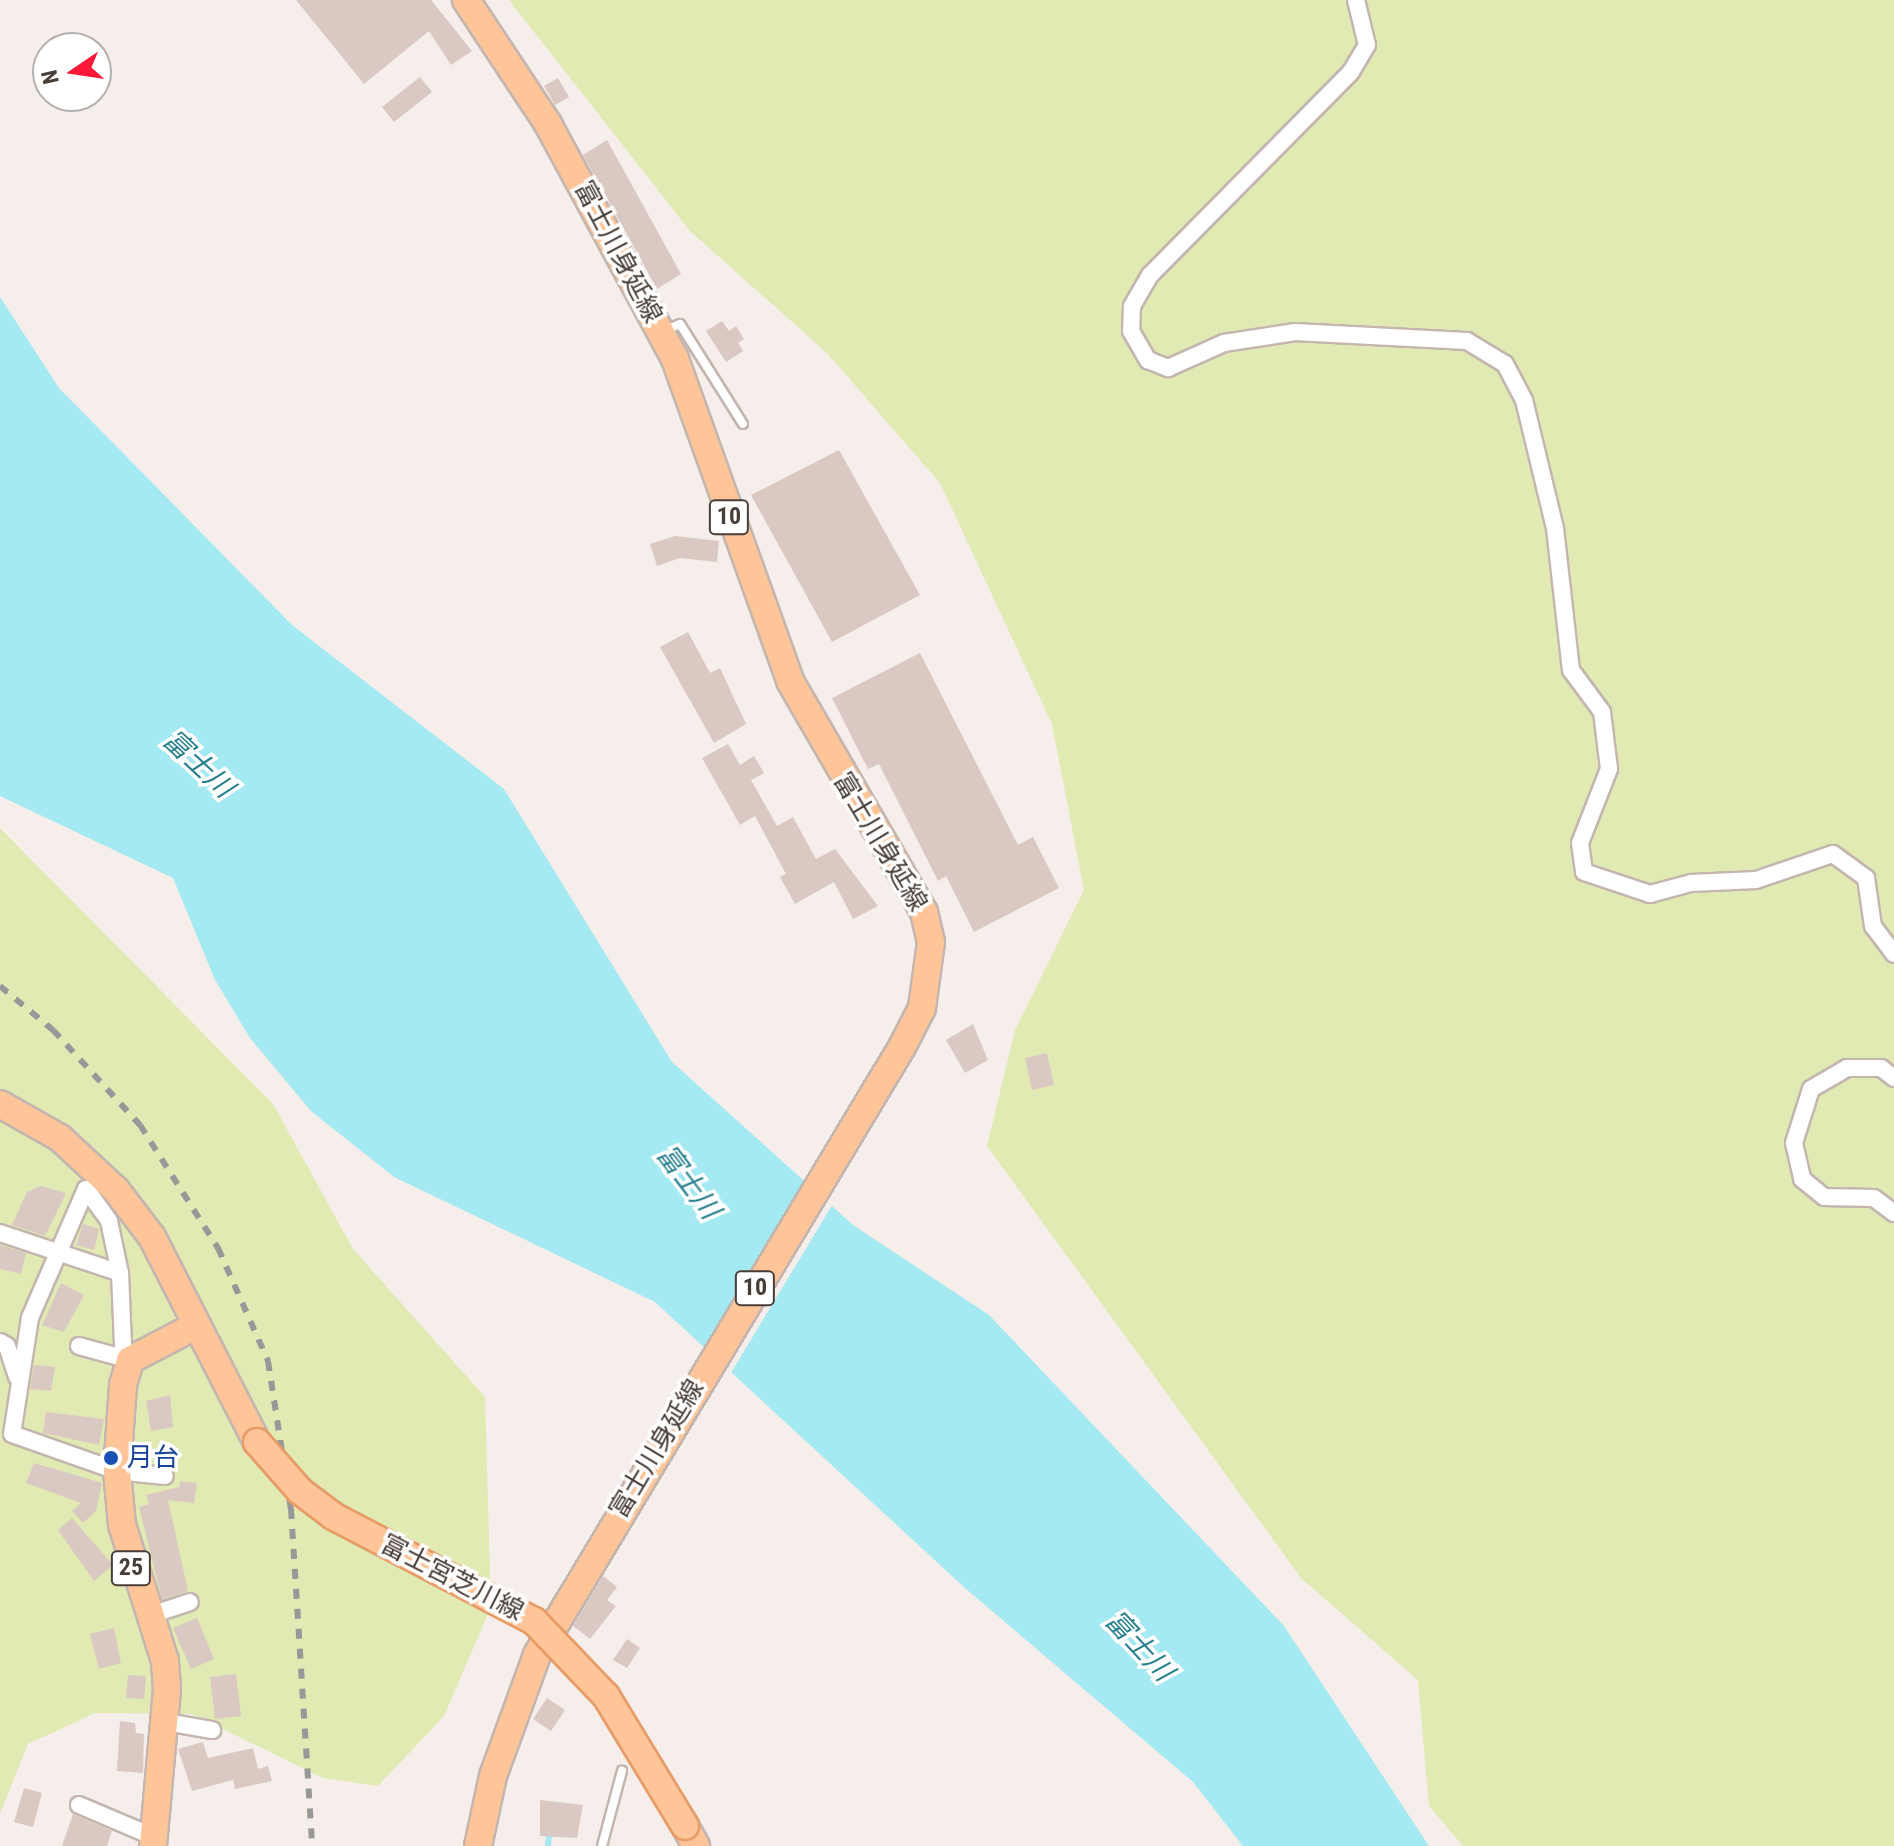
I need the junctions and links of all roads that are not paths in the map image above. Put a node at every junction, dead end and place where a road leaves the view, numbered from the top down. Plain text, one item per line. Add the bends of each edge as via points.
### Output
1 (466, 0) edge
2 (1356, 0) edge
3 (661, 332) junction
4 (743, 424) dead end
5 (1894, 954) edge
6 (1894, 1078) edge
7 (0, 1104) edge
8 (1894, 1213) edge
9 (0, 1233) edge
10 (58, 1256) junction
11 (120, 1273) junction
12 (195, 1326) junction
13 (0, 1342) edge
14 (79, 1346) dead end
15 (130, 1360) junction
16 (19, 1382) junction
17 (6, 1437) edge
18 (117, 1471) junction
19 (165, 1476) dead end
20 (190, 1602) dead end
21 (148, 1616) junction
22 (166, 1722) junction
23 (212, 1730) dead end
24 (622, 1771) dead end
25 (79, 1805) dead end
26 (691, 1836) edge
27 (154, 1842) edge
28 (478, 1846) edge
29 (602, 1846) edge

1 - 3 main road, 富士川身延線 / 10 via 548,124
2 - 5 street via 1367,45 1351,72 1150,275 1132,306 1137,341 1148,360 1168,368 1224,343 1295,332 1467,341 1505,364 1524,400 1555,528 1571,670 1602,712 1609,769 1580,843 1584,872 1650,894 1691,883 1756,880 1833,854 1866,878 1873,926
3 - 4 lane via 680,324
3 - 28 main road, 富士川身延線 / 10 via 692,398 735,538 790,681 924,912 931,972 902,1047 608,1529 518,1700
6 - 8 street via 1881,1068 1847,1068 1811,1089 1794,1143 1802,1179 1824,1197 1874,1198
7 - 12 main road, 富士宮芝川線 via 60,1138 116,1190 152,1237
9 - 10 street
10 - 11 street
10 - 11 street via 86,1189 109,1221
10 - 16 street via 30,1318
11 - 15 street via 123,1346
12 - 15 main road
12 - 26 main road, 富士宮芝川線, bridge via 257,1442 300,1491 333,1516 534,1621 606,1696
13 - 16 street via 7,1346
14 - 15 street
15 - 18 main road, 25
16 - 17 street
17 - 18 street
18 - 19 street
18 - 21 main road, 25 via 122,1525
20 - 21 street
21 - 22 main road, 25 via 165,1661
22 - 23 street
22 - 27 main road, 25
24 - 29 lane
25 - 27 street

